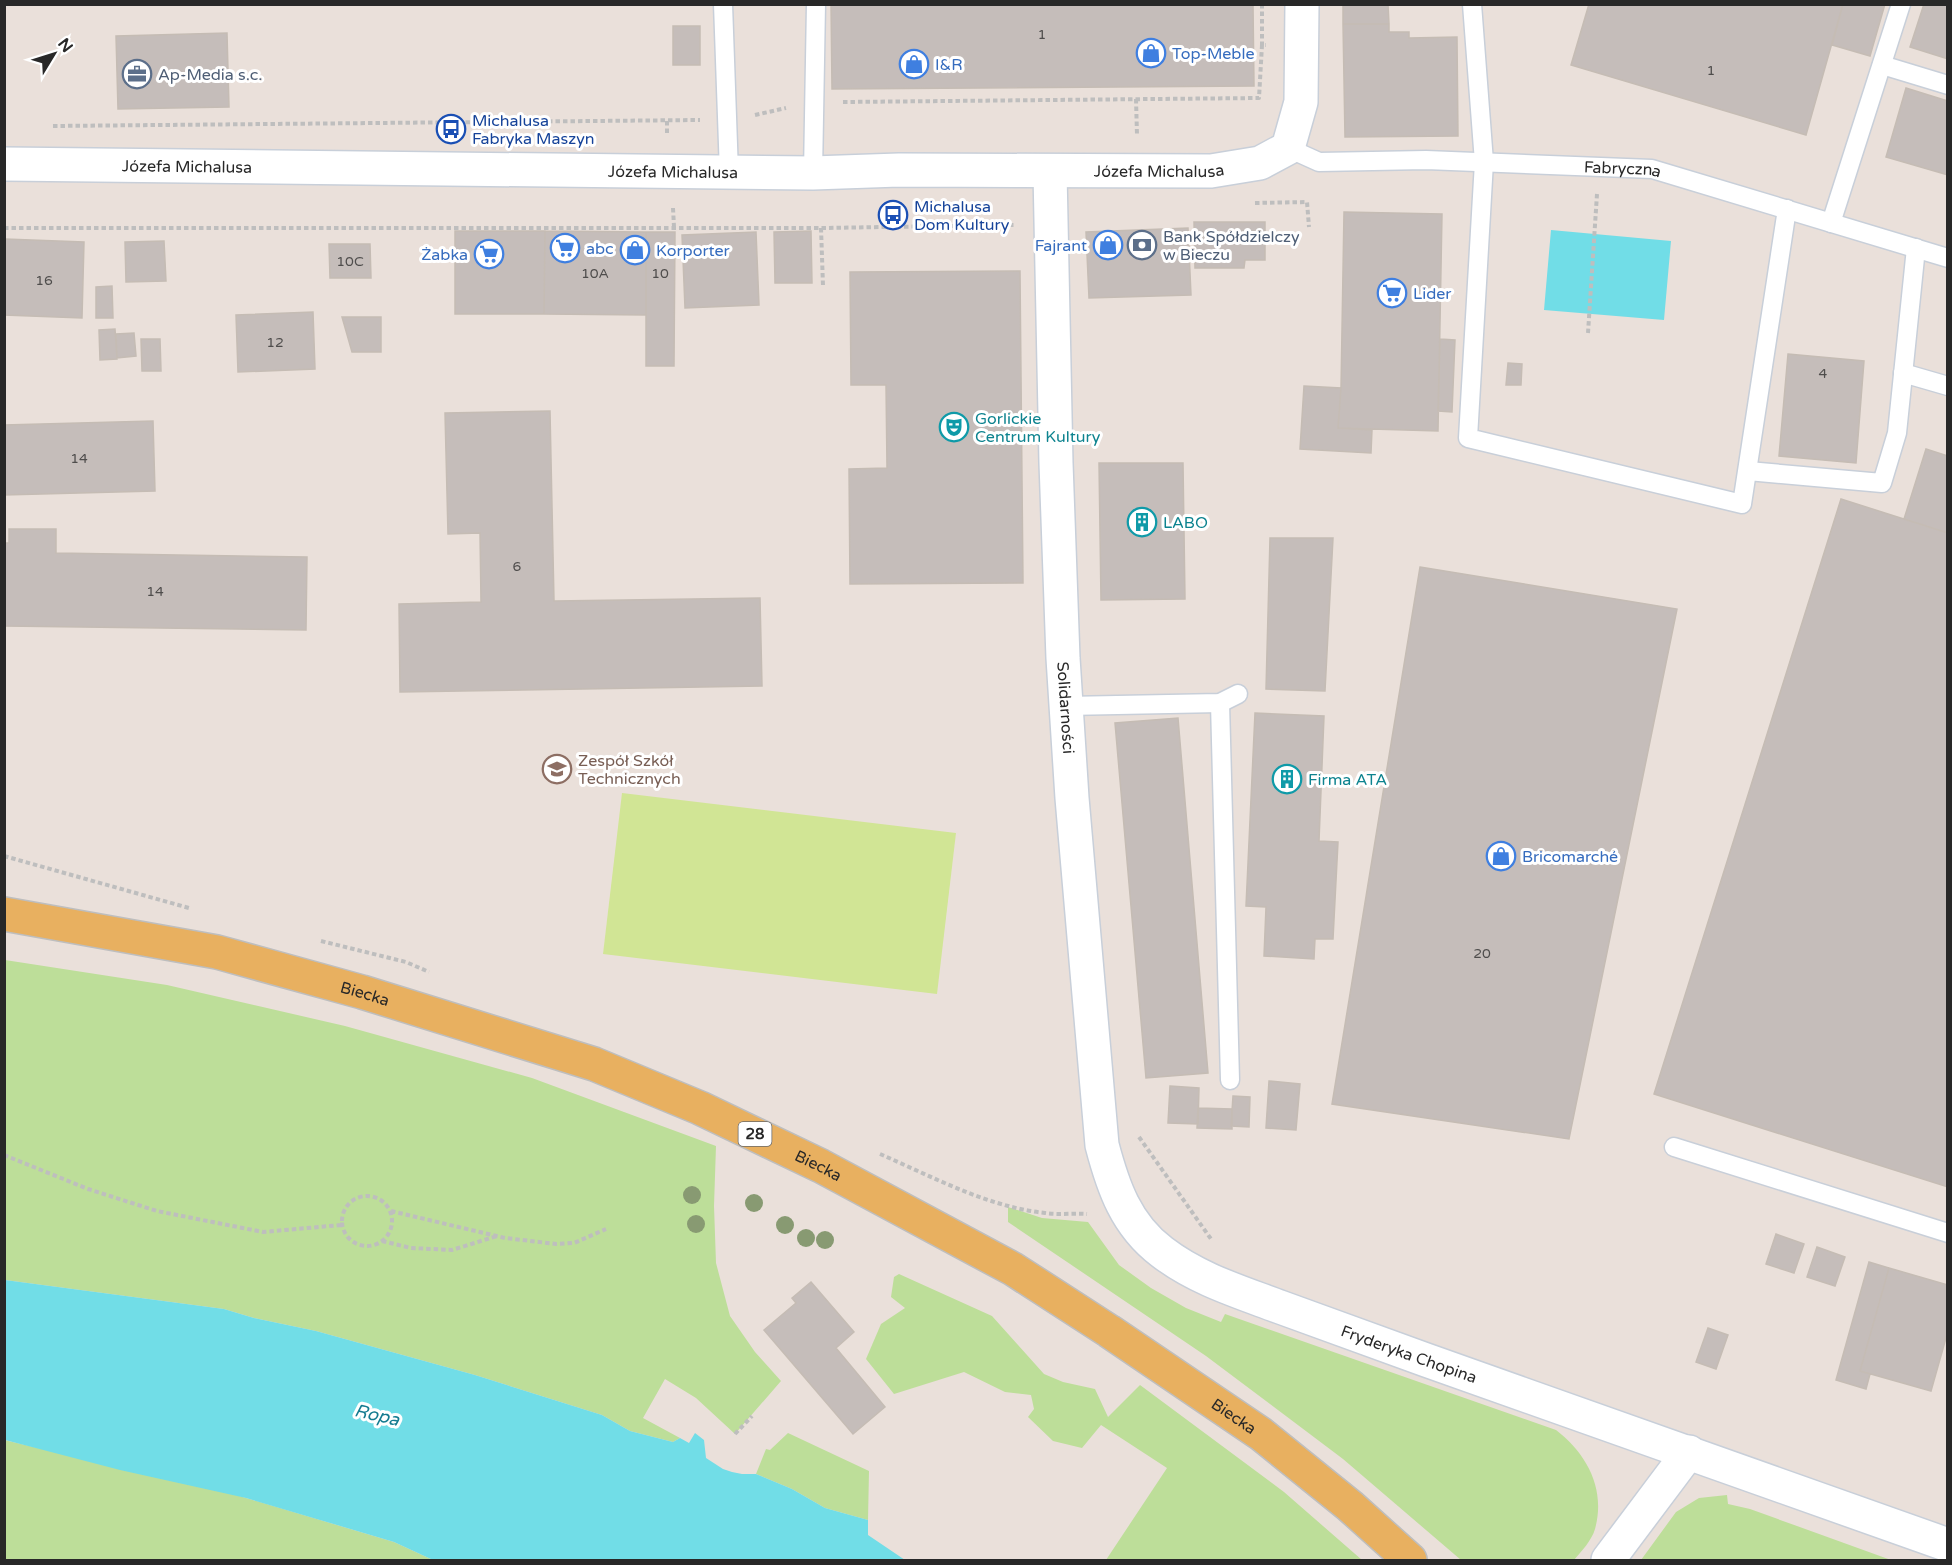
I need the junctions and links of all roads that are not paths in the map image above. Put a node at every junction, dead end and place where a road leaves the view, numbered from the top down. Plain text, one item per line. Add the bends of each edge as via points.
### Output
1 (723, 4) edge
2 (816, 4) edge
3 (1302, 4) edge
4 (1472, 4) edge
5 (1901, 4) edge
6 (1882, 65) junction
7 (1947, 85) edge
8 (1288, 148) junction
9 (1484, 162) junction
10 (4, 164) edge
11 (1050, 172) junction
12 (729, 173) junction
13 (813, 174) junction
14 (1787, 209) junction
15 (1831, 223) junction
16 (1916, 248) junction
17 (1947, 258) edge
18 (1903, 373) junction
19 (1947, 386) edge
20 (1748, 471) junction
21 (1238, 694) dead end
22 (1220, 703) junction
23 (1066, 706) junction
24 (4, 914) edge
25 (1230, 1080) dead end
26 (1674, 1147) dead end
27 (1140, 1233) joint
28 (1947, 1233) edge
29 (1689, 1452) junction
30 (1947, 1545) edge
31 (1410, 1560) edge
32 (1608, 1560) edge

1 - 12 lane
2 - 13 lane
3 - 8 street via 1301,102
4 - 9 lane
5 - 6 lane
6 - 7 lane
6 - 15 lane
8 - 9 lane, Fabryczna via 1318,162
8 - 11 street, Józefa Michalusa via 1260,163 1210,171
9 - 14 lane, Fabryczna via 1652,169
9 - 20 lane via 1468,438 1742,504
10 - 12 street, Józefa Michalusa
11 - 13 street, Józefa Michalusa via 899,170
11 - 23 street, Solidarności via 1056,474
12 - 13 street, Józefa Michalusa
14 - 15 lane, Fabryczna
14 - 20 lane
15 - 16 lane, Fabryczna
16 - 17 lane, Fabryczna
16 - 18 lane
18 - 19 lane
18 - 20 lane via 1897,433 1882,483
21 - 22 lane
22 - 23 lane
22 - 25 lane
23 - 27 street, Solidarności via 1102,1145 1117,1194
24 - 31 main road, Biecka / 28 via 217,952 350,989 594,1064 700,1108 821,1166 1013,1269 1261,1434
26 - 28 lane
27 - 29 street, Fryderyka Chopina via 1183,1267 1226,1287
29 - 30 street, Fryderyka Chopina
29 - 32 street

